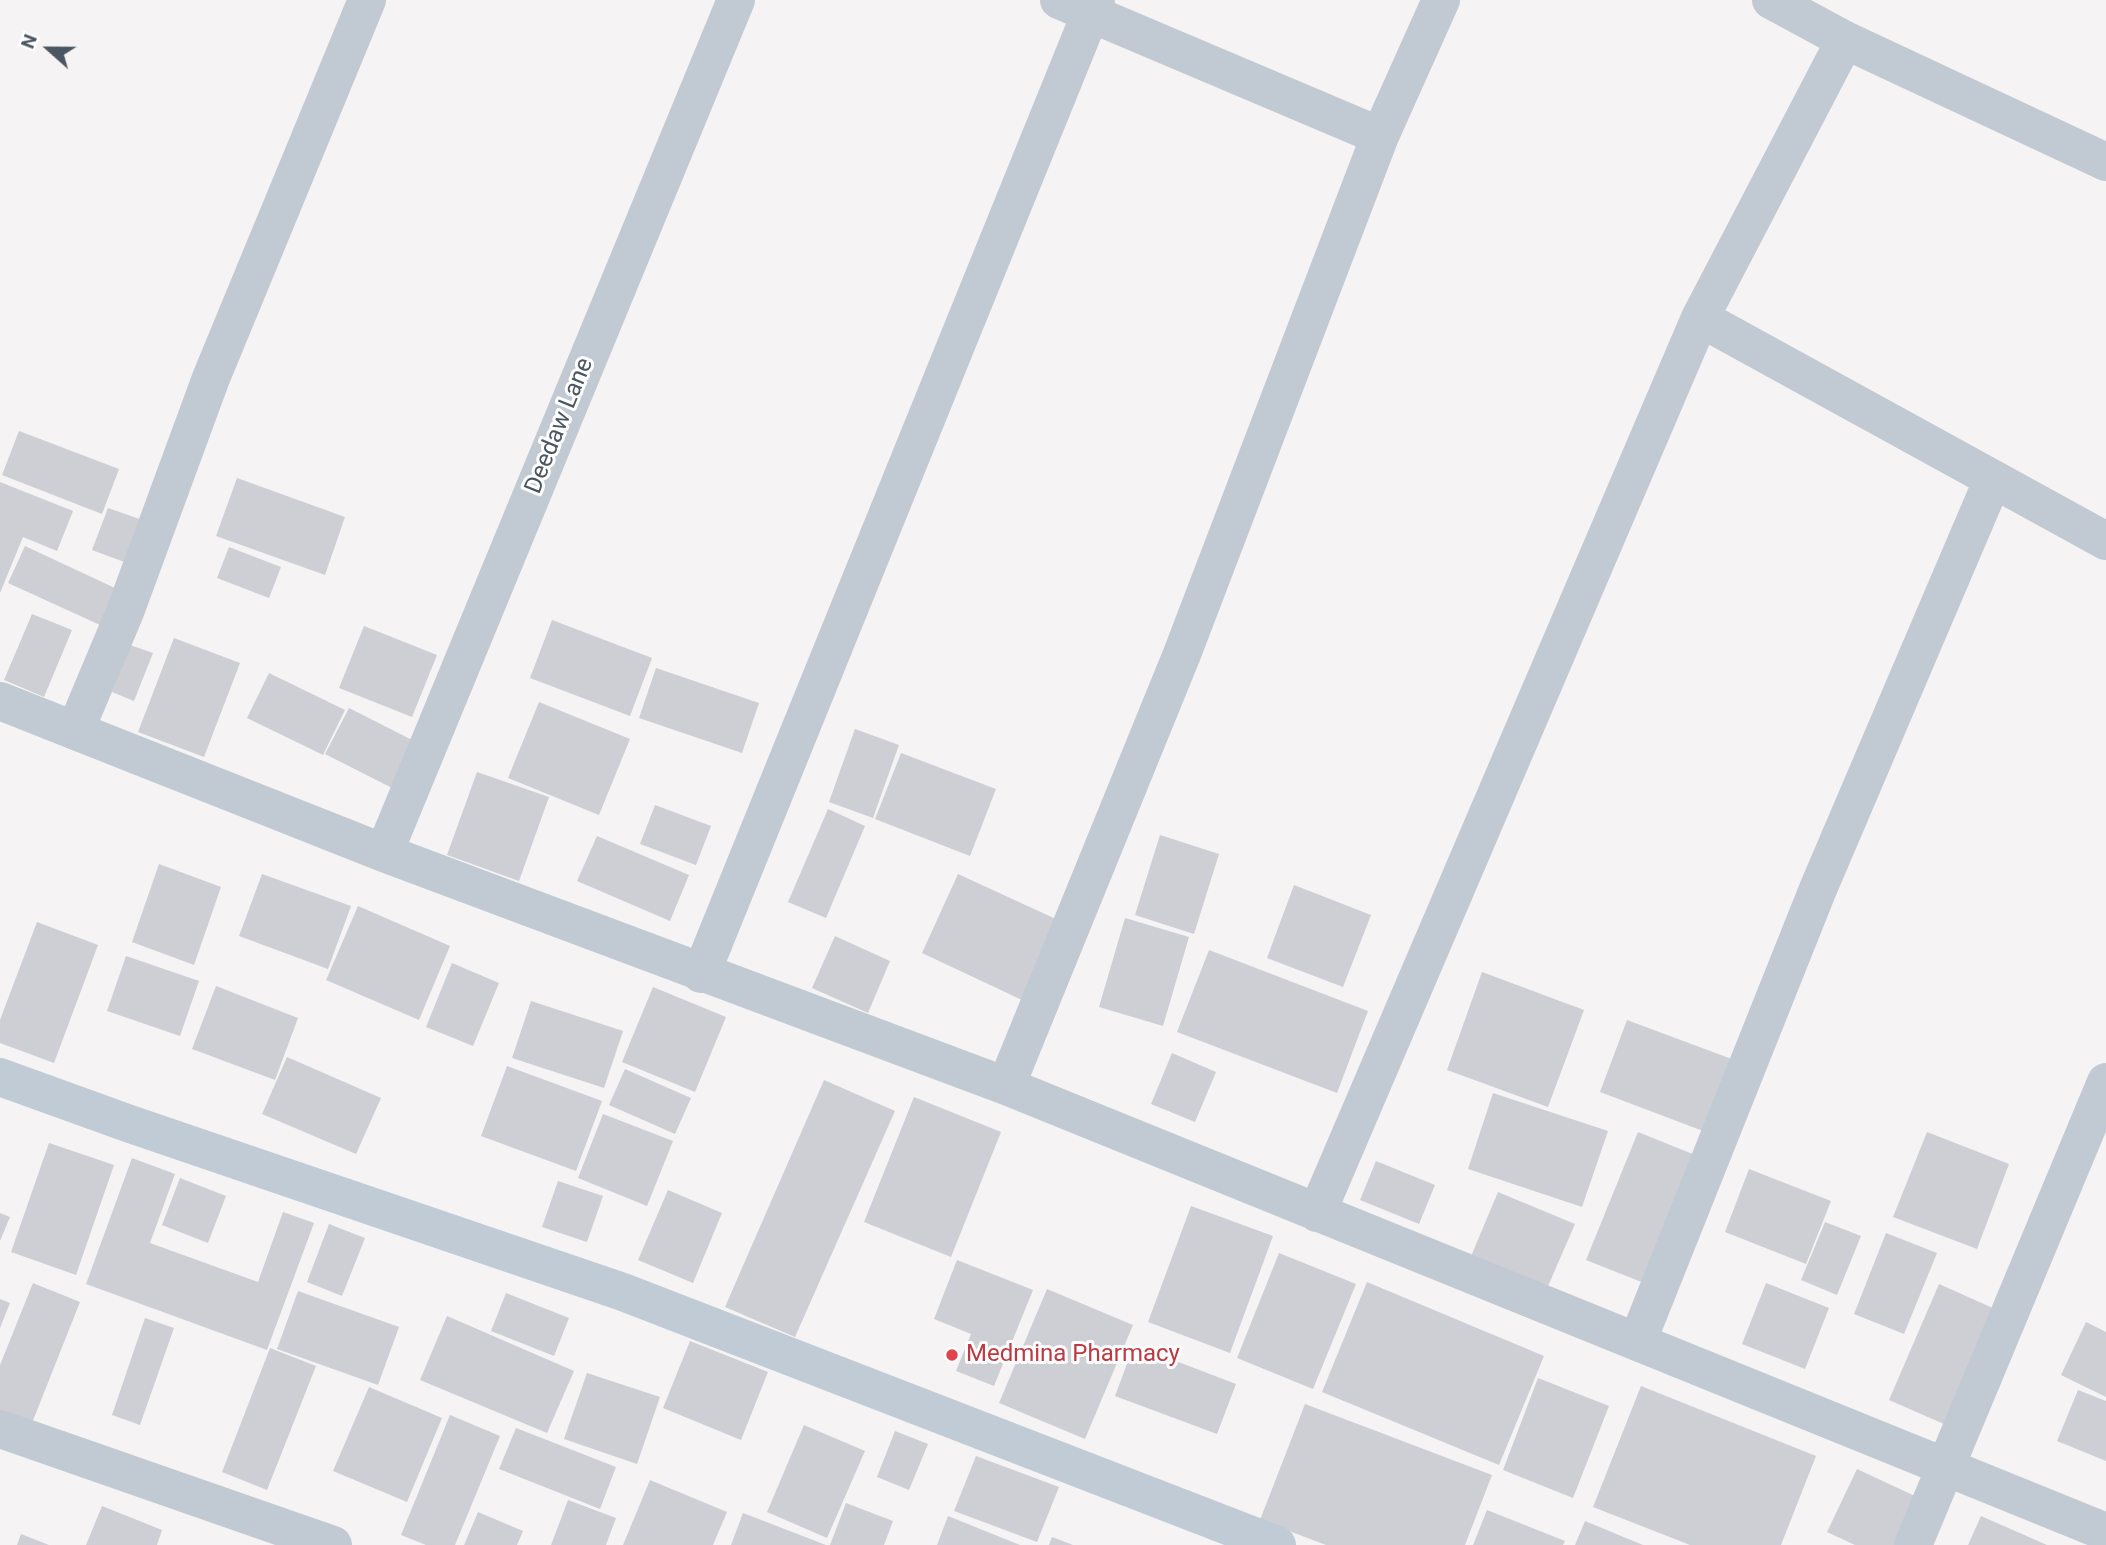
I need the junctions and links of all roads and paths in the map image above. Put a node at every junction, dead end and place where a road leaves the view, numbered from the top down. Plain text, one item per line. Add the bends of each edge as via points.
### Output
1 (367, 0) edge
2 (736, 0) edge
3 (1441, 0) edge
4 (1771, 0) edge
5 (1082, 4) edge
6 (1844, 40) junction
7 (1380, 136) junction
8 (2106, 162) edge
9 (1700, 318) junction
10 (1993, 479) junction
11 (2106, 541) edge
12 (0, 701) edge
13 (75, 731) junction
14 (384, 853) junction
15 (701, 974) junction
16 (0, 1077) edge
17 (2106, 1082) edge
18 (1006, 1086) junction
19 (1317, 1213) junction
20 (1638, 1340) junction
21 (0, 1429) edge
22 (1946, 1468) junction
23 (2106, 1532) edge
24 (333, 1545) edge
25 (1277, 1545) edge
26 (1913, 1545) edge

1 - 13 street via 211,378 135,587
2 - 14 street, Deedaw Lane
3 - 7 street
4 - 6 street
5 - 7 street
5 - 15 street
6 - 8 street
6 - 9 street
7 - 18 street via 1182,654
9 - 10 street
9 - 19 street
10 - 11 street
10 - 20 street via 1818,889
12 - 13 street
13 - 14 street
14 - 15 street
15 - 18 street
16 - 25 street via 623,1292
17 - 22 street
18 - 19 street
19 - 20 street
20 - 22 street
21 - 24 street
22 - 23 street
22 - 26 street

